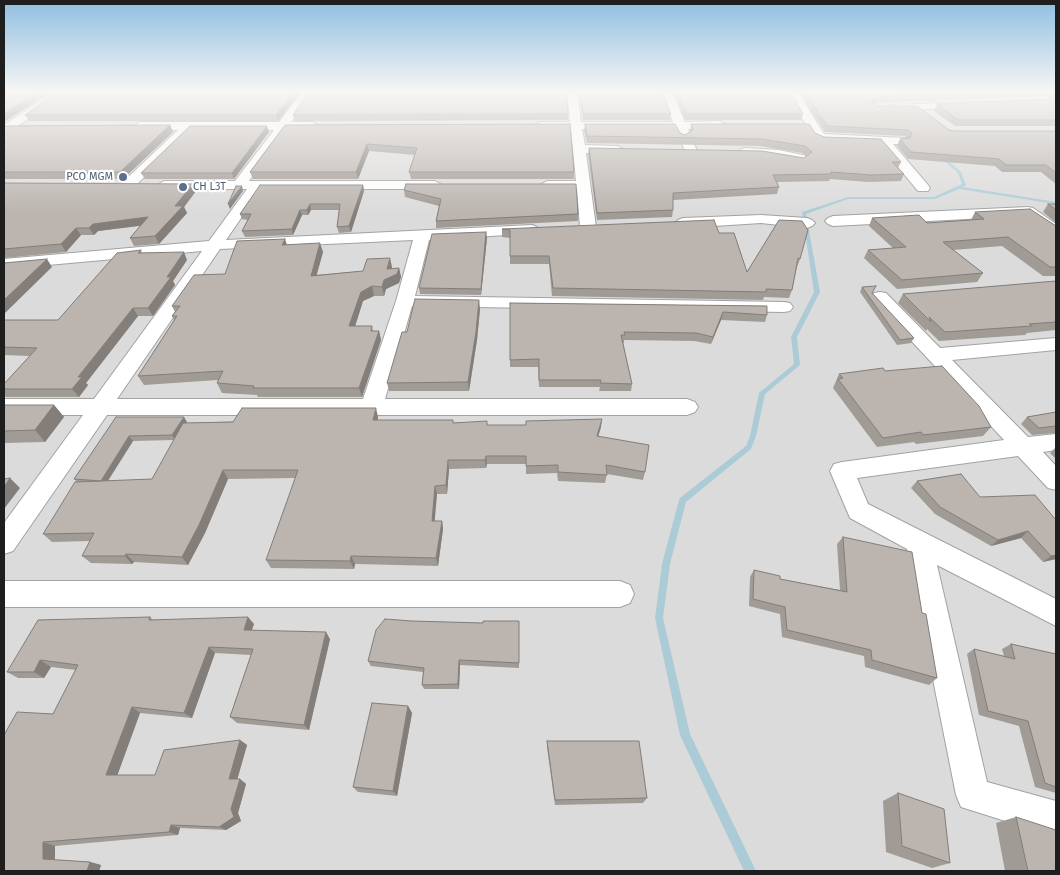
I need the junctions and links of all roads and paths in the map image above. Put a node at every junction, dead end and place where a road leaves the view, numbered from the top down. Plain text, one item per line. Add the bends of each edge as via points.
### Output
1 (183, 132) edge
2 (279, 132) edge
3 (577, 132) edge
4 (684, 132) edge
5 (816, 132) edge
6 (883, 141) junction
7 (901, 141) edge
8 (579, 149) junction
9 (635, 150) edge
10 (672, 151) edge
11 (730, 152) edge
12 (802, 159) edge
13 (110, 185) edge
14 (128, 185) junction
15 (248, 185) junction
16 (445, 185) edge
17 (534, 185) edge
18 (583, 185) junction
19 (923, 188) dead end
20 (833, 221) dead end
21 (808, 223) dead end
22 (665, 224) edge
23 (608, 226) edge
24 (588, 227) junction
25 (569, 228) edge
26 (549, 229) edge
27 (1056, 231) edge
28 (422, 235) junction
29 (214, 245) junction
30 (4, 264) edge
31 (900, 295) dead end
32 (405, 302) junction
33 (784, 306) dead end
34 (1056, 344) edge
35 (936, 355) junction
36 (372, 406) junction
37 (4, 407) edge
38 (100, 407) junction
39 (687, 407) dead end
40 (1056, 442) edge
41 (1024, 447) junction
42 (1056, 481) edge
43 (919, 542) junction
44 (4, 543) edge
45 (4, 594) edge
46 (620, 594) dead end
47 (1056, 613) edge
48 (1056, 819) edge

1 - 14 street
2 - 15 street
3 - 8 street
4 - 10 street via 696,151
5 - 6 street via 822,138
6 - 7 street
6 - 19 street
8 - 9 street
8 - 18 street
11 - 12 street via 779,154
13 - 14 street
14 - 15 street
15 - 16 street
15 - 29 street
17 - 18 street
18 - 24 street
20 - 27 street via 1028,211
21 - 22 street via 760,219
23 - 24 street
24 - 25 street
26 - 28 street
28 - 29 street
28 - 32 street
29 - 30 street
29 - 38 street
31 - 35 street via 880,297
32 - 33 street
32 - 36 street
34 - 35 street
35 - 41 street
36 - 38 street
36 - 39 street
37 - 38 street
38 - 44 street
40 - 41 street
41 - 42 street
41 - 43 street via 842,471 859,511
43 - 47 street
43 - 48 street via 974,795
45 - 46 street

